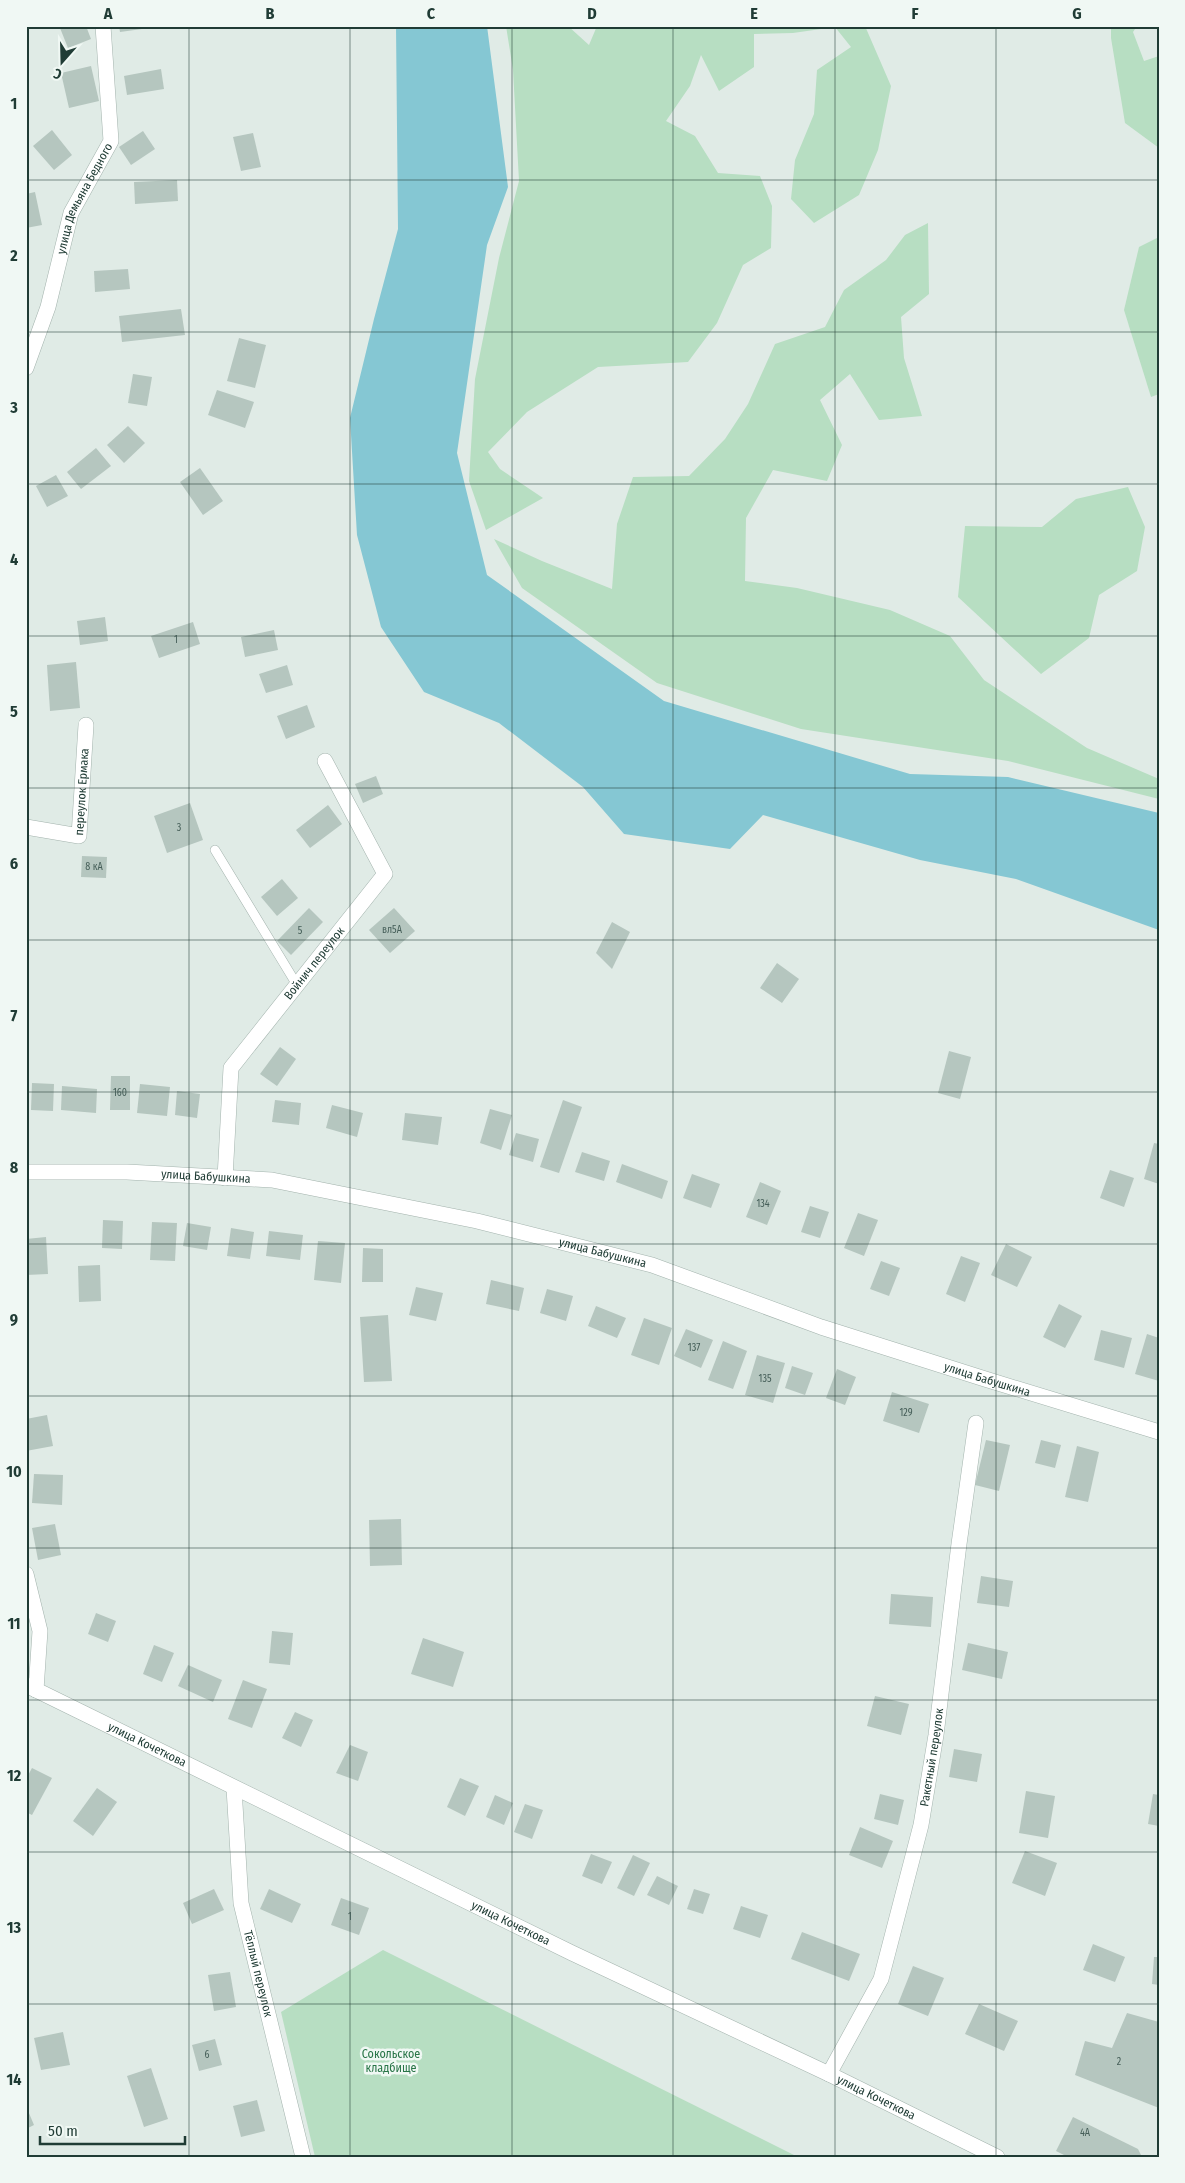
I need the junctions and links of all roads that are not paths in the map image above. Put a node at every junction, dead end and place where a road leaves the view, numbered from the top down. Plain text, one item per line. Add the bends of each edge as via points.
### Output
1 (103, 26) edge
2 (26, 368) edge
3 (86, 725) dead end
4 (325, 761) dead end
5 (26, 827) edge
6 (216, 850) dead end
7 (297, 985) junction
8 (26, 1172) edge
9 (226, 1178) junction
10 (976, 1423) dead end
11 (1159, 1432) edge
12 (26, 1574) edge
13 (31, 1687) edge
14 (234, 1788) junction
15 (829, 2074) junction
16 (302, 2157) edge
17 (997, 2157) edge

1 - 2 street, улица Демьяна Бедного via 110,141 70,213 48,308
3 - 5 street, переулок Ермака via 79,836
4 - 7 street, Войнич переулок via 386,874
6 - 7 lane
7 - 9 street, Войнич переулок via 231,1068
8 - 9 street, улица Бабушкина via 127,1172
9 - 11 street, улица Бабушкина via 272,1180 468,1219 652,1265 821,1327
10 - 15 street, Ракетный переулок via 922,1825 881,1979
12 - 13 street via 40,1631
13 - 14 street, улица Кочеткова
14 - 15 street, улица Кочеткова
14 - 16 street, Тёплый переулок via 241,1903
15 - 17 street, улица Кочеткова

